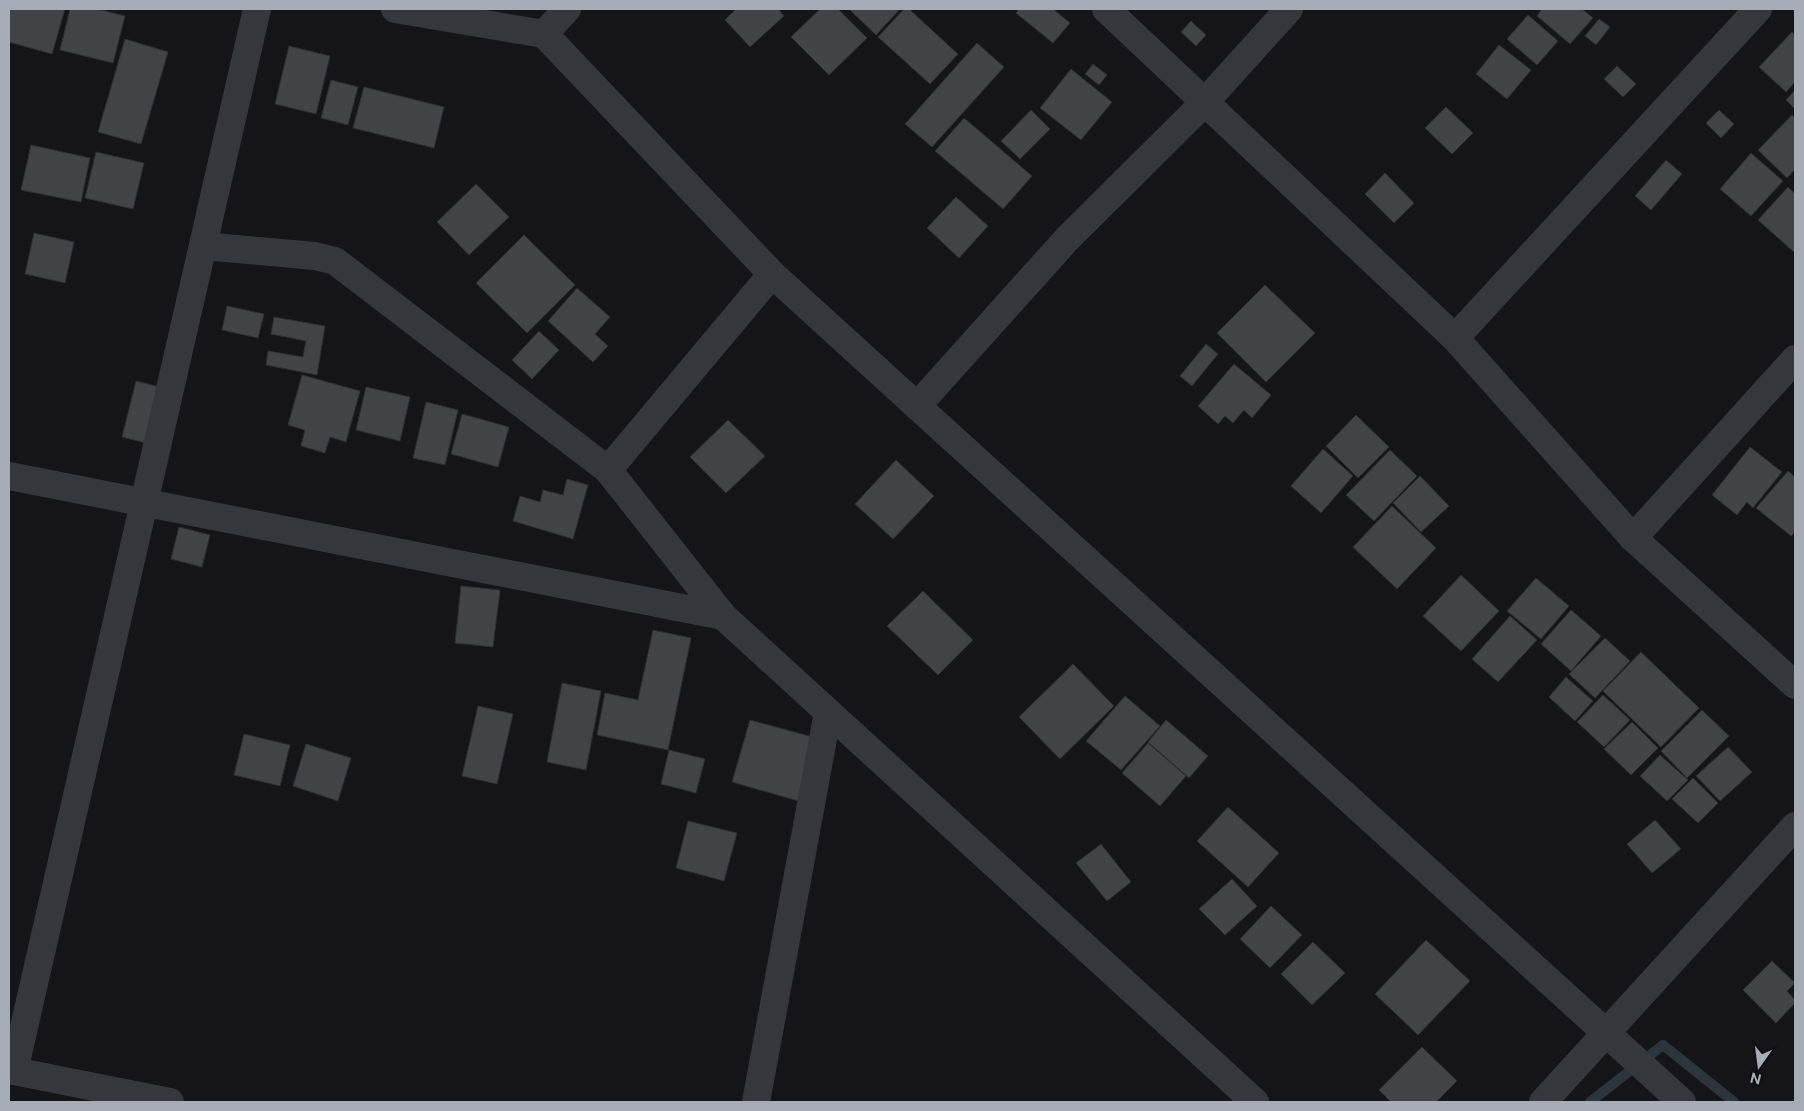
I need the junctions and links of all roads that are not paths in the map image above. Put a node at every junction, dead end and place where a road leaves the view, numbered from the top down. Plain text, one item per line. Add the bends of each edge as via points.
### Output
1 (256, 9) edge
2 (395, 9) edge
3 (567, 9) edge
4 (1106, 9) edge
5 (1289, 9) edge
6 (1758, 9) edge
7 (544, 34) junction
8 (1204, 103) junction
9 (203, 246) junction
10 (772, 274) junction
11 (1454, 338) junction
12 (1795, 359) edge
13 (916, 406) junction
14 (608, 470) junction
15 (9, 476) edge
16 (144, 502) junction
17 (1633, 538) junction
18 (723, 616) junction
19 (1795, 685) edge
20 (828, 712) junction
21 (1795, 826) edge
22 (1605, 1033) junction
23 (11, 1070) edge
24 (170, 1102) edge
25 (756, 1102) edge
26 (1255, 1102) edge
27 (1543, 1102) edge
28 (1682, 1102) edge

1 - 9 street
2 - 7 street
3 - 7 street
4 - 8 street
5 - 8 street
6 - 11 street
7 - 10 street
8 - 11 street
8 - 13 street via 1067,240
9 - 14 street via 315,256 335,261
9 - 16 street
10 - 13 street
10 - 14 street
11 - 17 street
12 - 17 street
13 - 22 street
14 - 18 street
15 - 16 street
16 - 18 street
16 - 23 street
17 - 19 street
18 - 20 street
20 - 25 street
20 - 26 street
21 - 22 street
22 - 27 street
22 - 28 street
23 - 24 street

